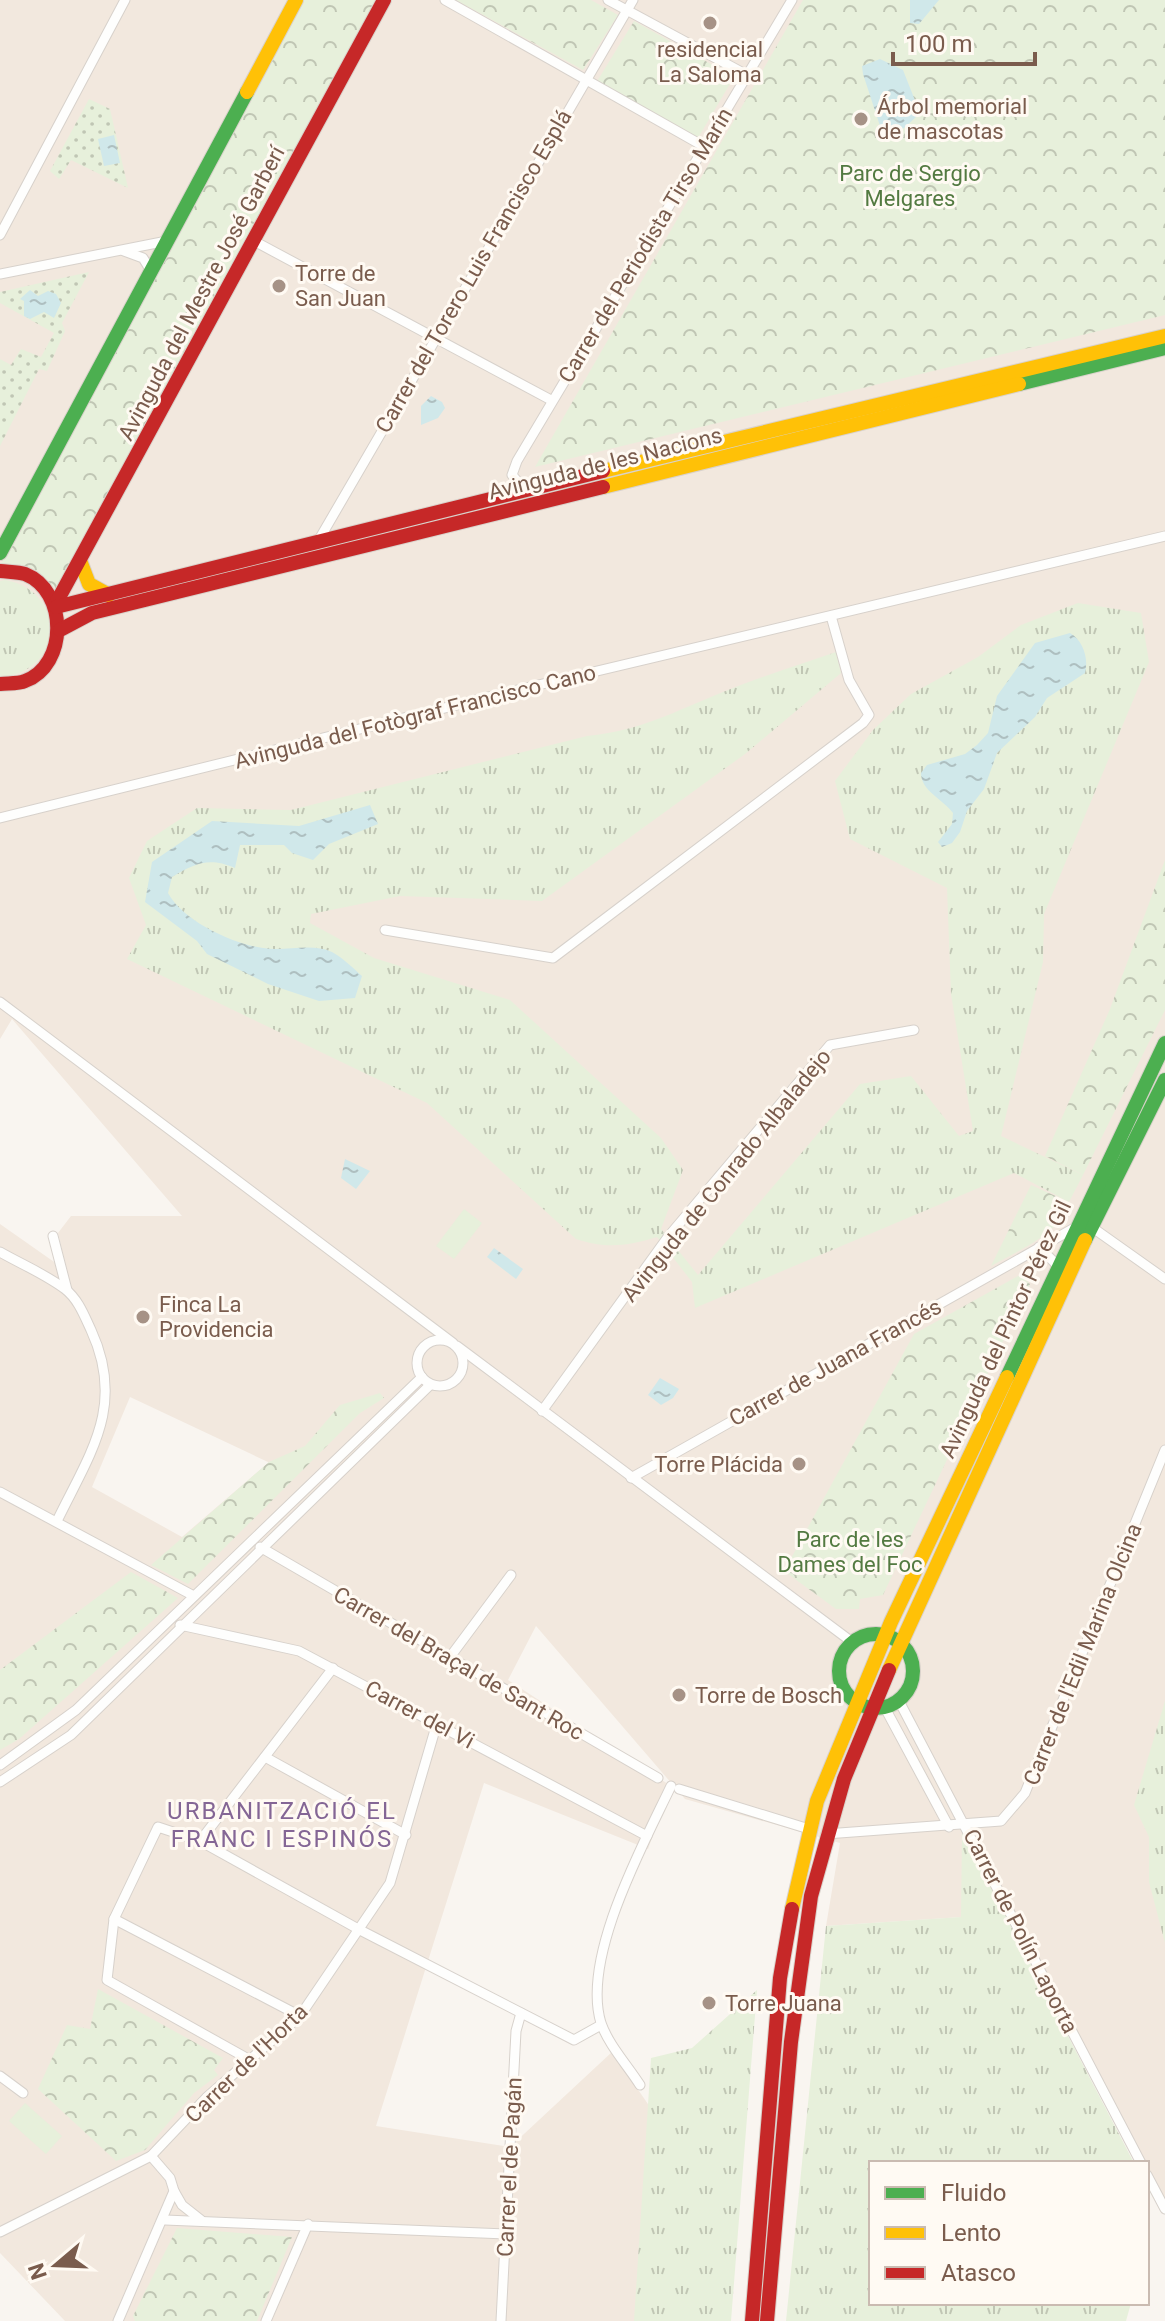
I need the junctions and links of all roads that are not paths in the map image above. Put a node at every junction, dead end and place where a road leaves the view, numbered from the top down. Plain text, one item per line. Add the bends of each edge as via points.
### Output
1 (125, 0) edge
2 (296, 0) edge
3 (384, 0) edge
4 (445, 0) edge
5 (608, 0) edge
6 (633, 0) edge
7 (792, 0) edge
8 (627, 10) junction
9 (747, 75) junction
10 (585, 79) junction
11 (705, 147) junction
12 (0, 235) edge
13 (167, 241) junction
14 (254, 241) junction
15 (124, 251) junction
16 (151, 271) junction
17 (0, 274) edge
18 (1165, 336) edge
19 (435, 337) junction
20 (1165, 348) edge
21 (551, 400) junction
22 (525, 490) junction
23 (1165, 536) edge
24 (317, 544) junction
25 (0, 553) edge
26 (81, 563) junction
27 (0, 571) edge
28 (109, 595) junction
29 (56, 606) junction
30 (831, 616) junction
31 (60, 630) junction
32 (2, 688) edge
33 (3, 816) edge
34 (385, 930) dead end
35 (0, 1002) edge
36 (914, 1030) dead end
37 (1165, 1043) edge
38 (1165, 1080) edge
39 (1076, 1227) junction
40 (1093, 1228) junction
41 (53, 1236) dead end
42 (1039, 1247) junction
43 (0, 1252) edge
44 (1058, 1266) junction
45 (1165, 1279) edge
46 (67, 1290) junction
47 (428, 1324) junction
48 (424, 1345) junction
49 (455, 1345) junction
50 (480, 1364) junction
51 (463, 1370) junction
52 (422, 1377) junction
53 (430, 1385) junction
54 (542, 1411) junction
55 (1165, 1450) edge
56 (631, 1478) junction
57 (0, 1492) edge
58 (57, 1521) junction
59 (260, 1547) junction
60 (511, 1575) dead end
61 (192, 1595) junction
62 (180, 1625) junction
63 (887, 1634) junction
64 (901, 1641) junction
65 (852, 1642) junction
66 (450, 1657) junction
67 (333, 1668) junction
68 (856, 1702) junction
69 (885, 1706) junction
70 (437, 1723) junction
71 (265, 1757) junction
72 (0, 1765) edge
73 (658, 1778) dead end
74 (0, 1782) edge
75 (967, 1825) junction
76 (949, 1827) junction
77 (809, 1829) junction
78 (826, 1834) junction
79 (406, 1835) junction
80 (647, 1836) junction
81 (200, 1841) junction
82 (114, 1919) junction
83 (360, 1930) junction
84 (521, 2013) junction
85 (300, 2016) junction
86 (601, 2025) junction
87 (250, 2060) junction
88 (0, 2076) edge
89 (640, 2085) dead end
90 (23, 2093) dead end
91 (151, 2156) junction
92 (1140, 2161) edge
93 (1149, 2179) edge
94 (174, 2191) junction
95 (1165, 2209) edge
96 (165, 2220) junction
97 (201, 2220) junction
98 (308, 2224) junction
99 (0, 2232) edge
100 (506, 2234) junction
101 (118, 2321) edge
102 (266, 2321) edge
103 (501, 2321) edge
104 (752, 2321) edge
105 (767, 2321) edge

1 - 12 street
2 - 13 street
3 - 14 street, Avinguda del Mestre José Garberí
4 - 10 street
5 - 8 street
6 - 8 street, Carrer del Torero Luis Francisco Esplá
7 - 9 street, Carrer del Periodista Tirso Marín
8 - 9 street
8 - 10 street, Carrer del Torero Luis Francisco Esplá
9 - 11 street, Carrer del Periodista Tirso Marín
10 - 11 street
10 - 19 street, Carrer del Torero Luis Francisco Esplá
11 - 21 street, Carrer del Periodista Tirso Marín
13 - 15 street
13 - 16 street
14 - 19 street
14 - 26 street, Avinguda del Mestre José Garberí
15 - 16 street via 143,258
15 - 17 street
16 - 25 street
18 - 22 street, Avinguda de les Nacions
19 - 21 street
19 - 24 street, Carrer del Torero Luis Francisco Esplá
20 - 31 street, Avinguda de les Nacions via 92,613
21 - 22 street, Carrer del Periodista Tirso Marín via 512,475
22 - 24 street, Avinguda de les Nacions
23 - 30 street, Avinguda del Fotògraf Francisco Cano
24 - 28 street, Avinguda de les Nacions
26 - 28 street via 89,584
26 - 29 street, Avinguda del Mestre José Garberí
27 - 29 street via 23,574 40,584
28 - 29 street, Avinguda de les Nacions
29 - 31 street
30 - 33 street, Avinguda del Fotògraf Francisco Cano
30 - 34 street via 849,680 867,706 869,715 863,723 553,958
31 - 32 street via 56,649 39,672
35 - 47 street
36 - 54 street, Avinguda de Conrado Albaladejo via 830,1045 668,1237
37 - 39 street, Avinguda del Pintor Pérez Gil
38 - 40 street, Avinguda del Pintor Pérez Gil
39 - 40 street
39 - 42 street, Carrer de Juana Francés
39 - 44 street, Avinguda del Pintor Pérez Gil
40 - 45 street
40 - 64 street, Avinguda del Pintor Pérez Gil
41 - 46 street
42 - 44 street
42 - 56 street, Carrer de Juana Francés
43 - 46 street
44 - 63 street, Avinguda del Pintor Pérez Gil
46 - 58 street via 98,1346 107,1381 103,1422
47 - 48 street
47 - 49 street
48 - 49 street via 439,1339
48 - 52 street via 417,1359
49 - 50 street
49 - 51 street
50 - 51 street
50 - 54 street
51 - 53 street via 452,1383
52 - 53 street
52 - 61 street
53 - 59 street
54 - 56 street
55 - 75 street, Carrer de l'Edil Marina Olcina via 1025,1793 1001,1821
56 - 65 street
57 - 58 street
58 - 61 street
59 - 62 street
59 - 66 street, Carrer del Braçal de Sant Roc
60 - 66 street
61 - 72 street via 76,1710
62 - 67 street, Carrer del Vi via 299,1651
62 - 74 street via 71,1735
63 - 64 street
63 - 65 street
63 - 68 street, Avinguda del Pintor Pérez Gil
64 - 69 street, Avinguda del Pintor Pérez Gil
64 - 69 street, Avinguda del Pintor Pérez Gil via 911,1660 912,1678
65 - 68 street via 839,1661 846,1691
66 - 73 street, Carrer del Braçal de Sant Roc
67 - 70 street, Carrer del Vi
67 - 71 street
68 - 69 street
68 - 77 street, Avinguda del Pintor Pérez Gil
69 - 75 street, Carrer de Polín Laporta
69 - 76 street, Carrer de Polín Laporta
69 - 78 street, Avinguda del Pintor Pérez Gil
70 - 79 street, Carrer de l'Horta
70 - 80 street, Carrer del Vi
71 - 79 street
71 - 81 street
75 - 76 street, Carrer de l'Edil Marina Olcina
75 - 92 street, Carrer de Polín Laporta
76 - 78 street, Carrer de l'Edil Marina Olcina
77 - 80 street via 675,1787
77 - 104 street, Avinguda del Pintor Pérez Gil via 787,1929 774,2025
78 - 105 street, Avinguda del Pintor Pérez Gil via 800,1960
79 - 83 street, Carrer de l'Horta via 390,1883
80 - 86 street via 612,1918 595,1990
81 - 82 street via 158,1827
81 - 83 street
82 - 85 street
82 - 87 street via 107,1980
83 - 84 street
83 - 85 street, Carrer de l'Horta
84 - 86 street via 574,2040
84 - 100 street, Carrer el de Pagán
85 - 87 street, Carrer de l'Horta
86 - 89 street
87 - 91 street, Carrer de l'Horta
88 - 90 street
91 - 94 street
91 - 99 street, Carrer de l'Horta
93 - 95 street
94 - 96 street
94 - 97 street
96 - 97 street
96 - 101 street
97 - 98 street
98 - 100 street
98 - 102 street
100 - 103 street, Carrer el de Pagán

